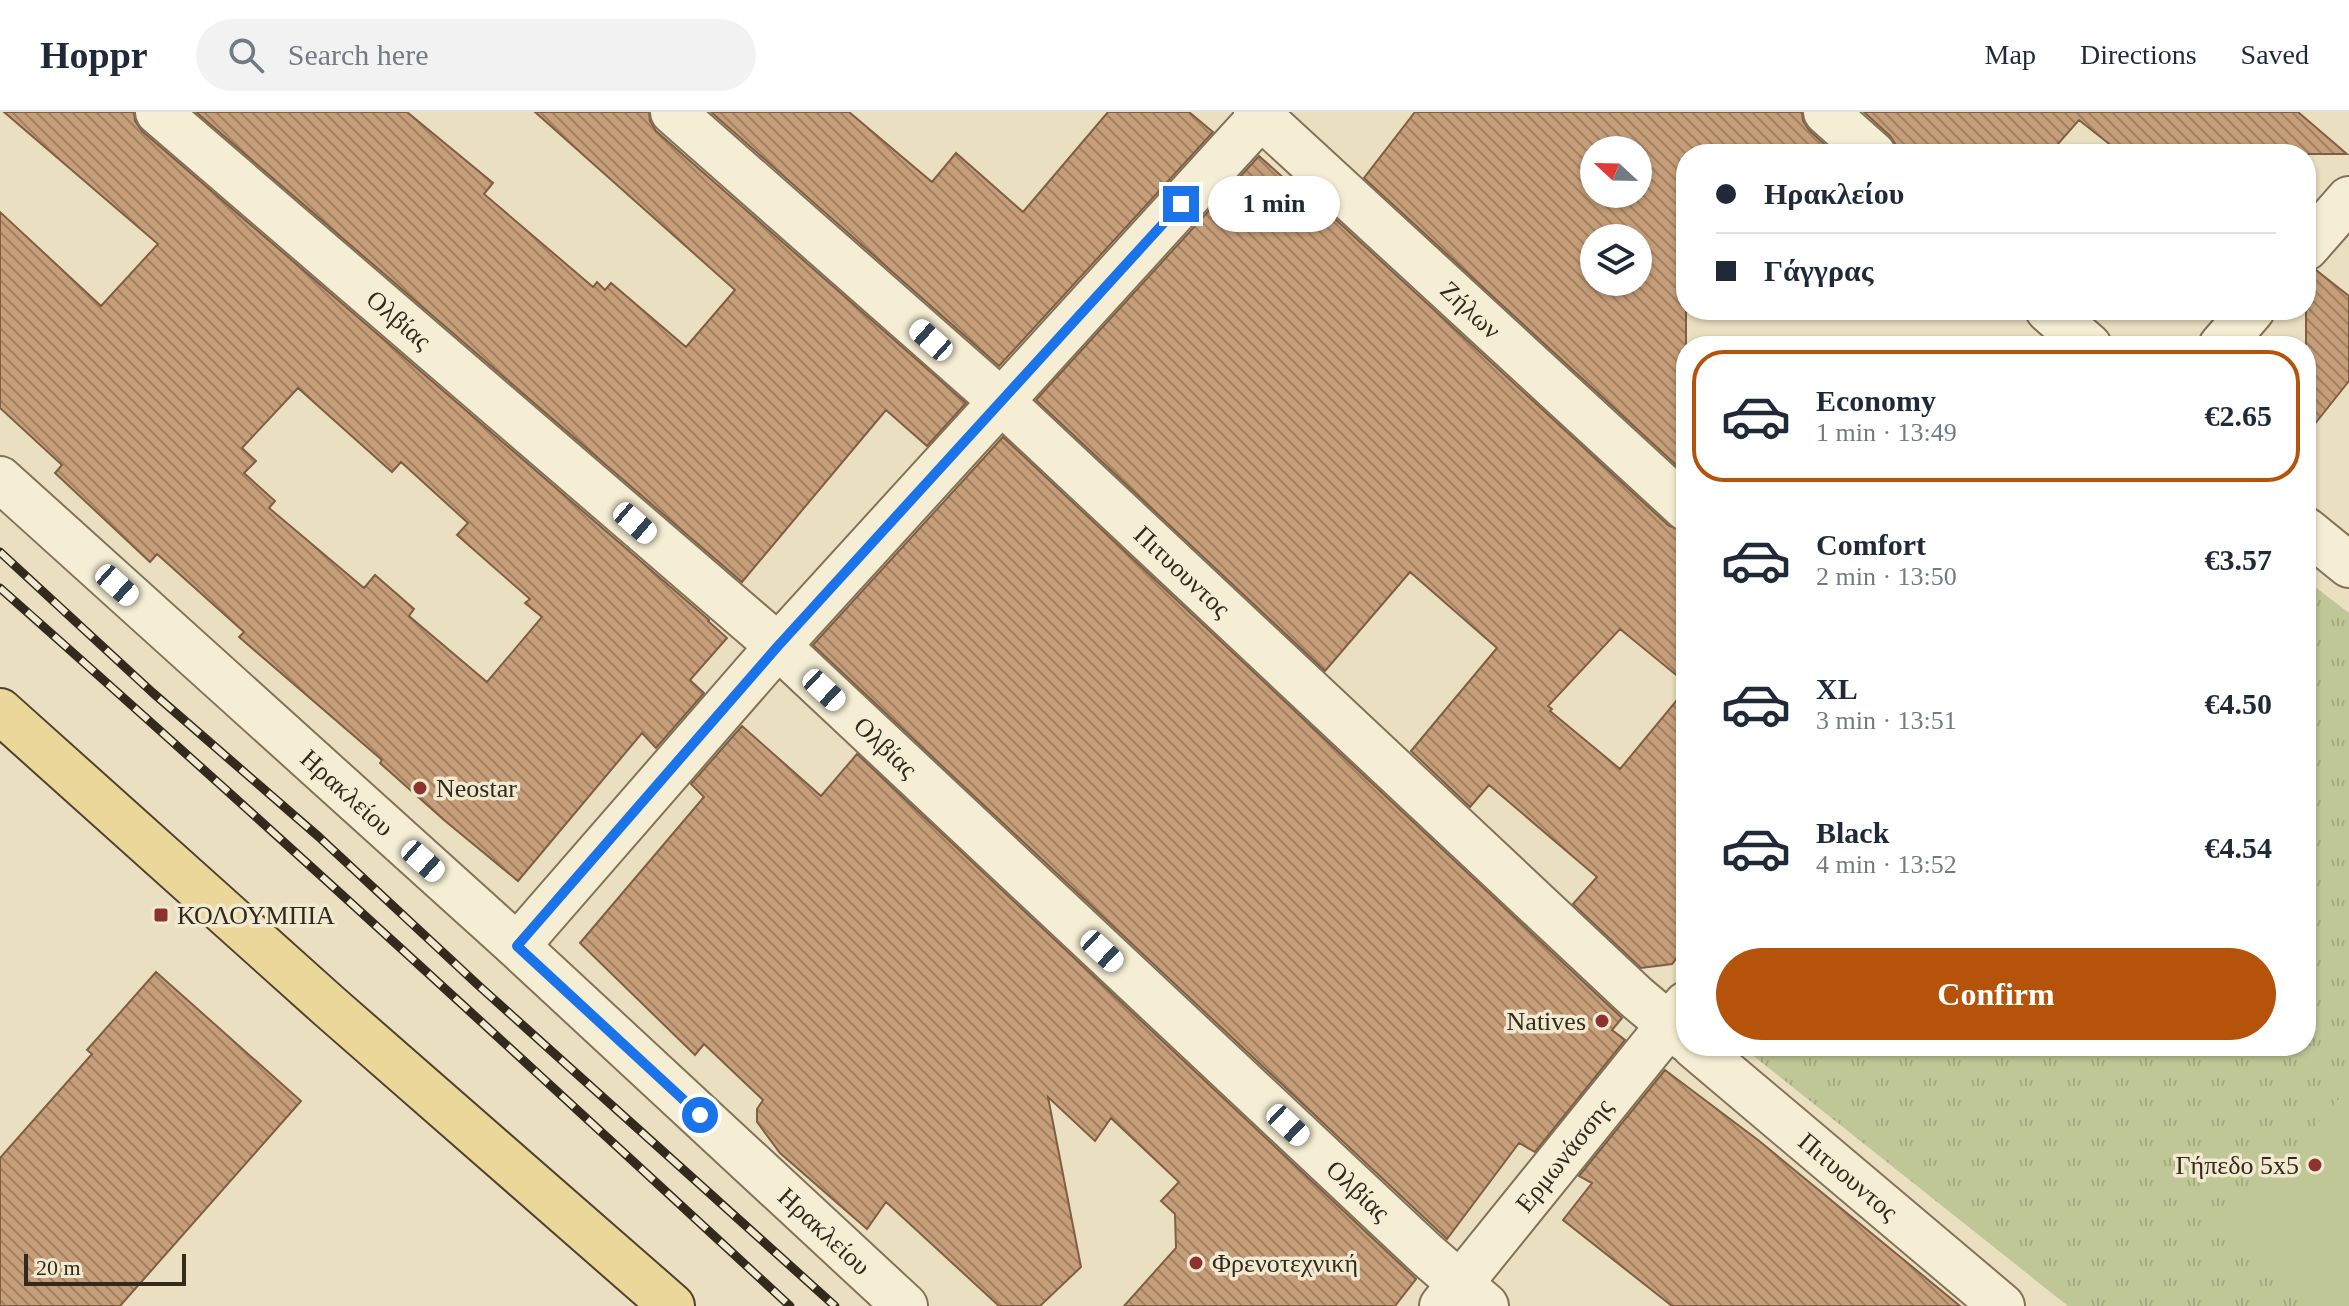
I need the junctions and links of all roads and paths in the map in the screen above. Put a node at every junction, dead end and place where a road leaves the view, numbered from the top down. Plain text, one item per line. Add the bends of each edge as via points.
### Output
1 (158, 112) edge
2 (673, 112) edge
3 (1826, 112) edge
4 (1261, 113) edge
5 (1862, 144) edge
6 (2349, 199) edge
7 (2316, 237) edge
8 (2059, 320) edge
9 (2243, 320) edge
10 (2078, 336) edge
11 (2230, 336) edge
12 (1002, 402) junction
13 (0, 479) edge
14 (1676, 499) edge
15 (2316, 538) edge
16 (2349, 565) edge
17 (778, 646) junction
18 (0, 711) edge
19 (517, 946) junction
20 (1676, 1022) edge
21 (1676, 1039) edge
22 (1715, 1056) edge
23 (1463, 1299) edge
24 (672, 1306) edge
25 (905, 1306) edge
26 (2002, 1306) edge

1 - 17 street, Ολβίας
2 - 12 street, Πιτυουντος
3 - 5 street
4 - 12 street
4 - 14 street, Ζήλων
6 - 7 street
8 - 10 street
9 - 11 street
12 - 17 street
12 - 20 street, Πιτυουντος
13 - 19 street, Ηρακλείου
15 - 16 street
17 - 19 street
17 - 23 street, Ολβίας
18 - 24 main road
19 - 25 street, Ηρακλείου
21 - 23 street, Ερμωνάσσης
22 - 26 street, Πιτυουντος

